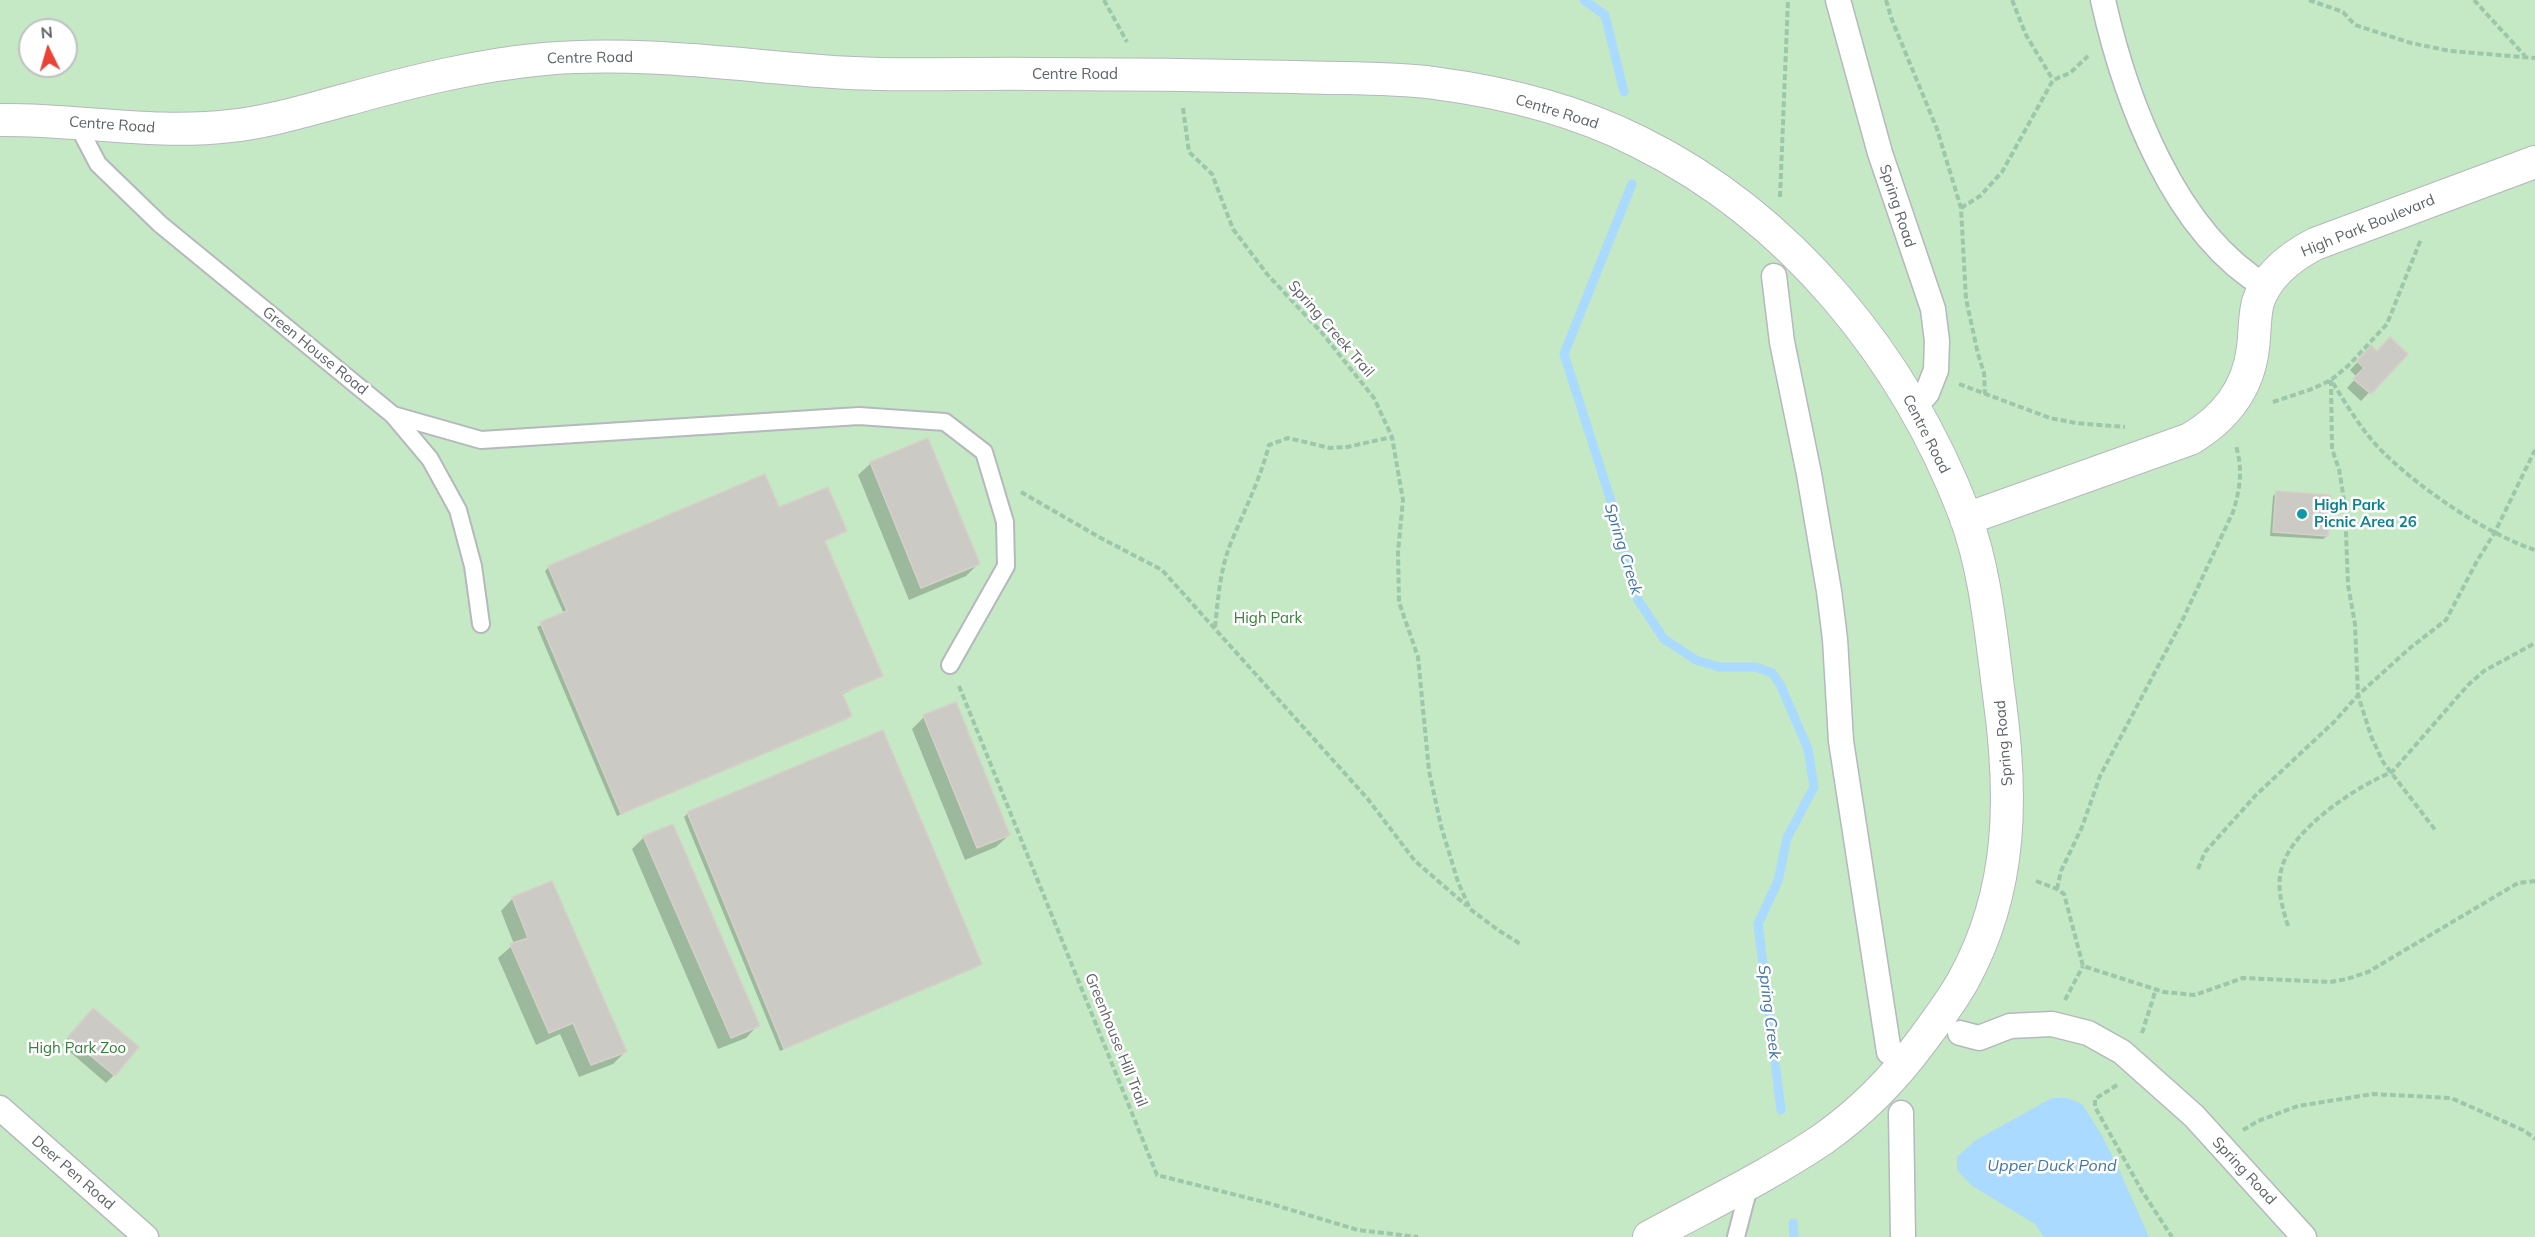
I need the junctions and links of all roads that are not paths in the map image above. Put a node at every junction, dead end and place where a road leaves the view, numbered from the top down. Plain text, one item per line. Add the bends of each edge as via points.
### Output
1 (1838, 0) edge
2 (2103, 0) edge
3 (0, 120) edge
4 (76, 122) junction
5 (2535, 162) edge
6 (1774, 276) dead end
7 (2265, 286) junction
8 (1914, 408) junction
9 (393, 415) junction
10 (1966, 519) junction
11 (481, 624) dead end
12 (950, 665) road end
13 (1946, 1030) junction
14 (1889, 1052) dead end
15 (0, 1108) edge
16 (1901, 1113) dead end
17 (1751, 1181) junction
18 (146, 1237) edge
19 (1649, 1237) edge
20 (1736, 1237) edge
21 (1903, 1237) edge
22 (2304, 1237) edge

1 - 8 street, Spring Road via 1880,153 1933,309 1936,370 1927,393
2 - 7 street via 2132,100 2171,183 2208,237 2246,274
3 - 4 street, Centre Road
4 - 8 street, Centre Road via 186,129 229,126 492,66 597,56 673,58 828,72 1179,74 1435,83 1531,102 1584,119 1676,161 1728,197 1815,274 1849,311 1891,368
4 - 9 lane, Green House Road via 98,164 160,224
5 - 7 street, High Park Boulevard via 2315,244 2287,261
6 - 14 street via 1782,342 1829,591 1841,741
7 - 10 street, High Park Boulevard via 2258,303 2253,351 2242,389 2224,415 2209,428 2190,439
8 - 10 street, Centre Road
9 - 11 lane, Green House Road via 430,459 458,510 473,566
9 - 12 lane via 481,440 860,416 945,422 984,452 1005,522 1006,566
10 - 13 street, Spring Road via 1984,585 2009,776 2000,879 1987,929
13 - 17 street via 1874,1098 1824,1138
13 - 22 street, Spring Road via 1979,1038 2010,1026 2052,1024 2088,1033 2122,1053 2194,1116
15 - 18 street, Deer Pen Road
16 - 21 street
17 - 19 street
17 - 20 lane

